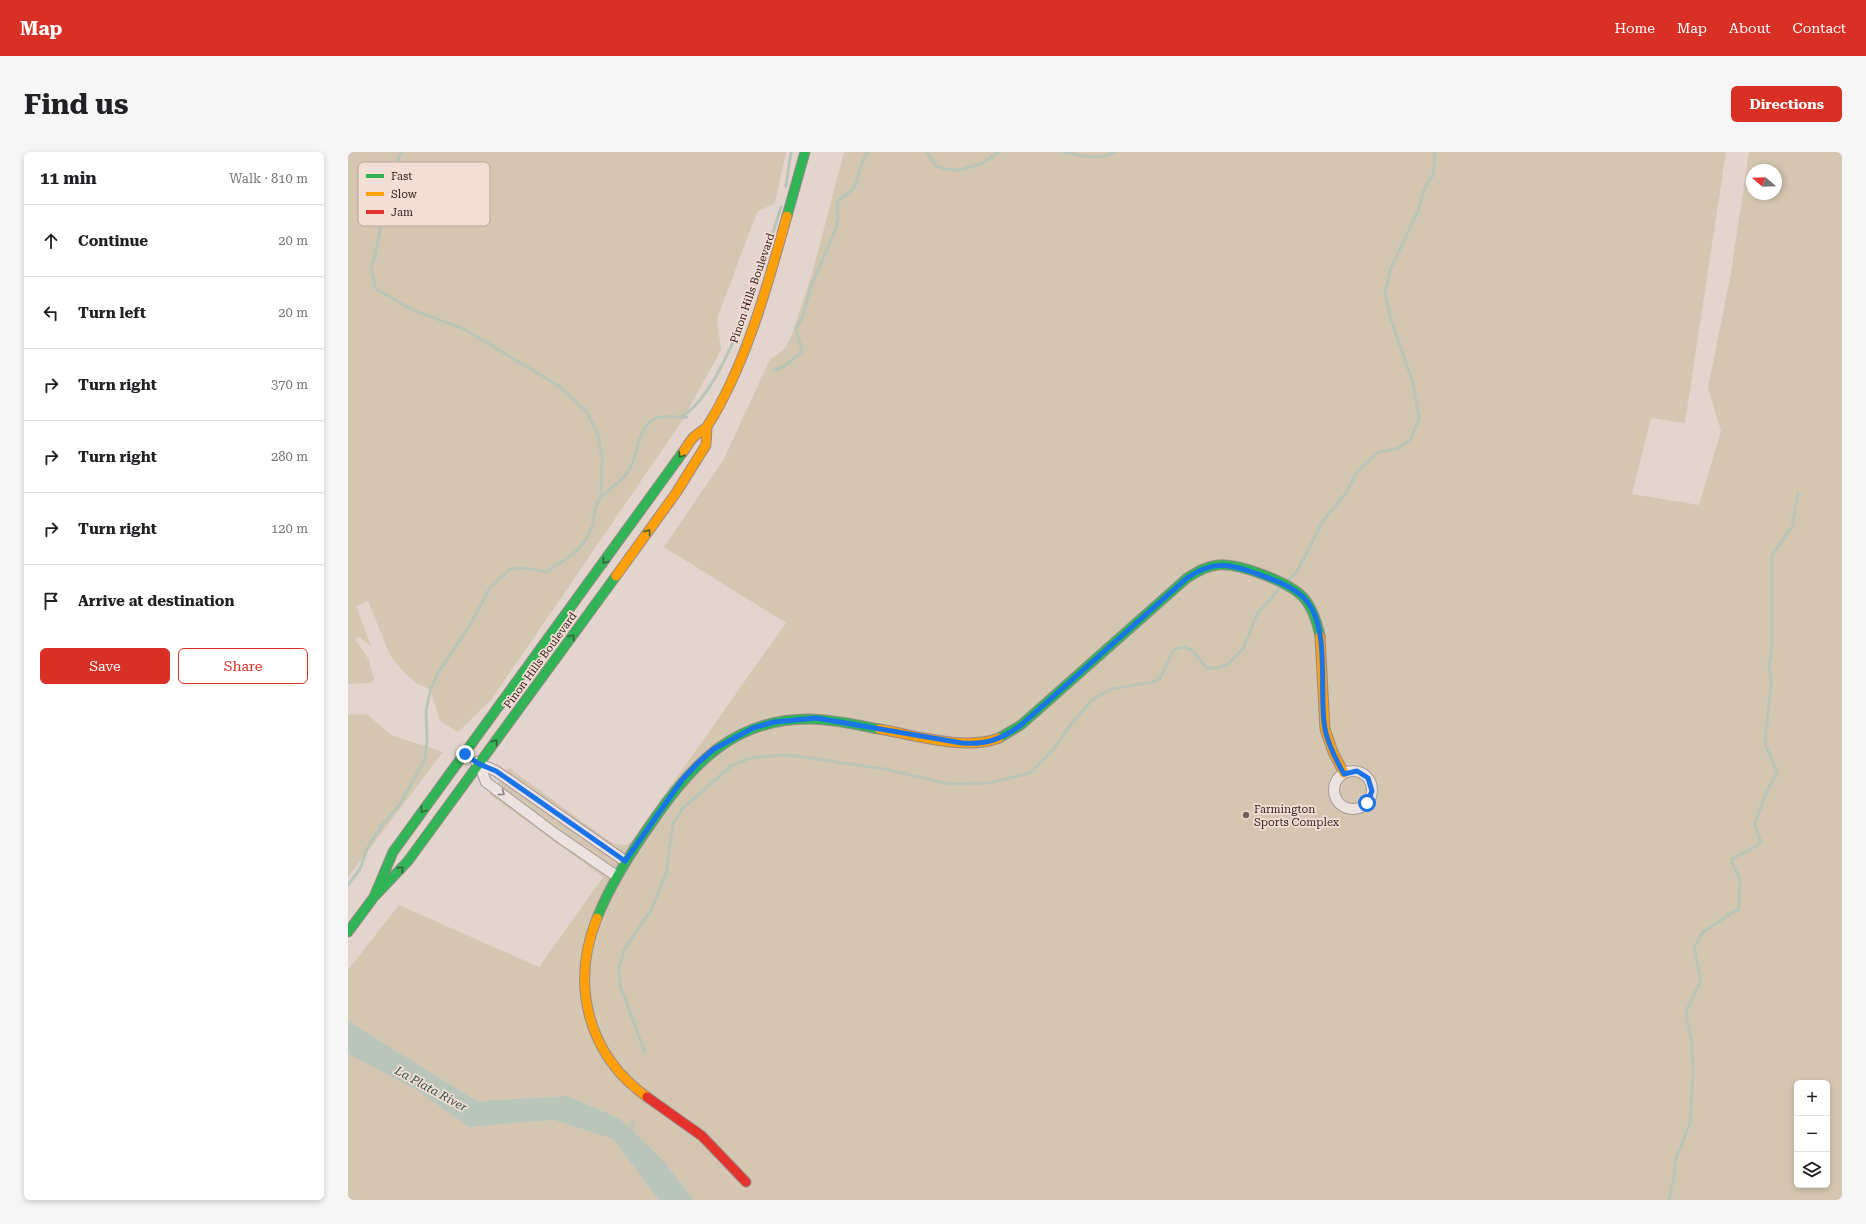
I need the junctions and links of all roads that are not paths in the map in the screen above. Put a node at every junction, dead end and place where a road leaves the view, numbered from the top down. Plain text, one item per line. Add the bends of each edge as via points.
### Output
1 (805, 152) edge
2 (707, 427) junction
3 (465, 754) junction
4 (479, 764) junction
5 (1344, 774) dead end
6 (625, 861) junction
7 (615, 875) junction
8 (374, 897) junction
9 (348, 932) edge
10 (746, 1182) dead end

1 - 2 main road, Pinon Hills Boulevard via 776,257 751,332 730,383
2 -> 3 main road, Pinon Hills Boulevard via 692,438
4 -> 2 main road, Pinon Hills Boulevard via 676,493 706,445
3 - 4 street
3 -> 8 main road, Pinon Hills Boulevard via 393,852
4 - 6 street via 496,771
4 -> 7 street via 486,782
8 -> 4 main road, Pinon Hills Boulevard via 408,861
5 - 6 main road via 1332,750 1326,730 1322,708 1320,631 1317,617 1311,607 1288,586 1236,566 1215,565 1205,567 1187,578 1021,725 1006,736 991,742 962,743 816,718 774,722 753,728 733,738 714,749 682,780
6 - 7 main road
7 - 10 main road via 592,928 586,956 585,984 589,1014 598,1040 614,1068 631,1086 696,1131 718,1150
8 - 9 main road, Pinon Hills Boulevard

